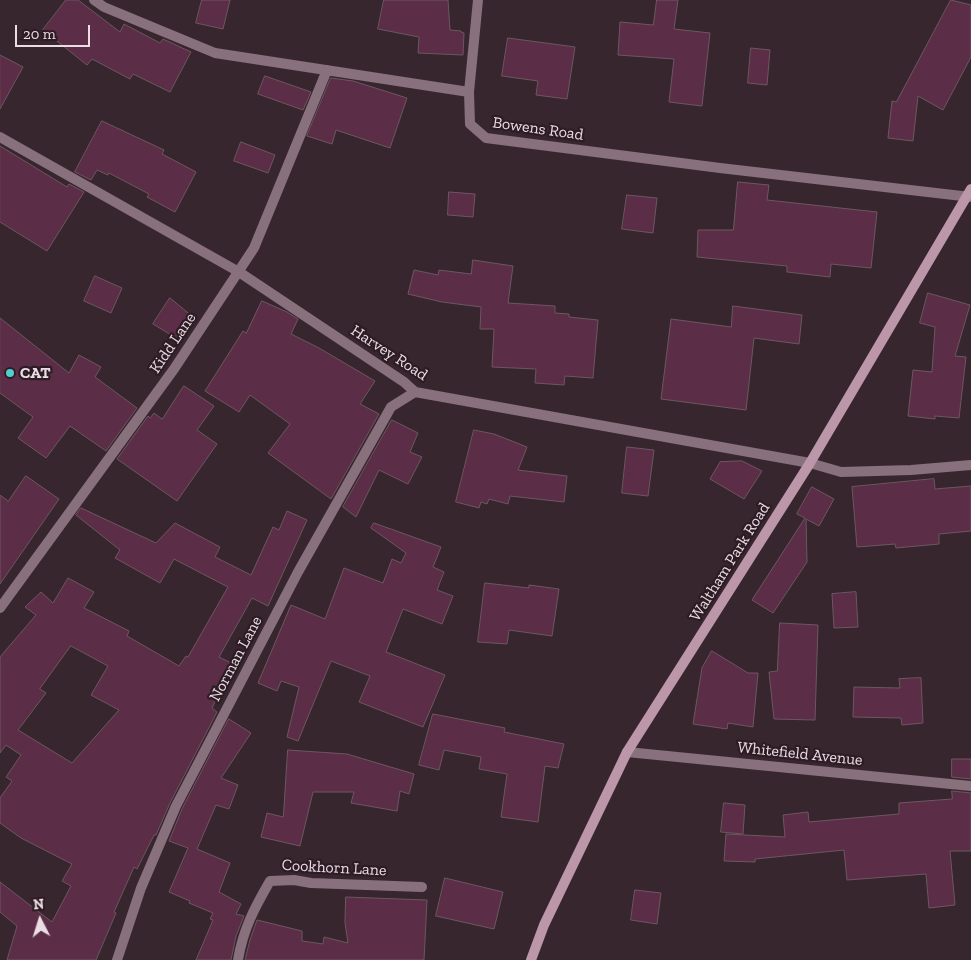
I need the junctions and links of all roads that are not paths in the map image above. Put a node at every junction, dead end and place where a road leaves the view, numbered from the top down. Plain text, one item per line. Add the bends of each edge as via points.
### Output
1 (94, 0) edge
2 (478, 0) edge
3 (326, 70) junction
4 (469, 92) junction
5 (0, 137) edge
6 (969, 194) edge
7 (239, 272) junction
8 (415, 392) junction
9 (810, 463) junction
10 (971, 465) edge
11 (0, 608) edge
12 (627, 752) junction
13 (971, 786) edge
14 (422, 888) dead end
15 (117, 960) edge
16 (238, 960) edge
17 (532, 960) edge

1 - 3 street via 215,53
2 - 4 street, Bowens Road
3 - 4 street
3 - 7 street, Kidd Lane via 254,248
4 - 6 street, Bowens Road via 470,124 486,138
5 - 7 street, Harvey Road
6 - 9 main road, Waltham Park Road
7 - 8 street, Harvey Road
7 - 11 street, Kidd Lane via 174,369
8 - 9 street, Harvey Road
8 - 15 street, Norman Lane via 391,407 243,676 176,806 140,888
9 - 10 street, Harvey Road via 841,472
9 - 12 main road, Waltham Park Road
12 - 13 street, Whitefield Avenue
12 - 17 main road, Waltham Park Road via 544,926
14 - 16 street, Cookhorn Lane via 270,880 242,938

